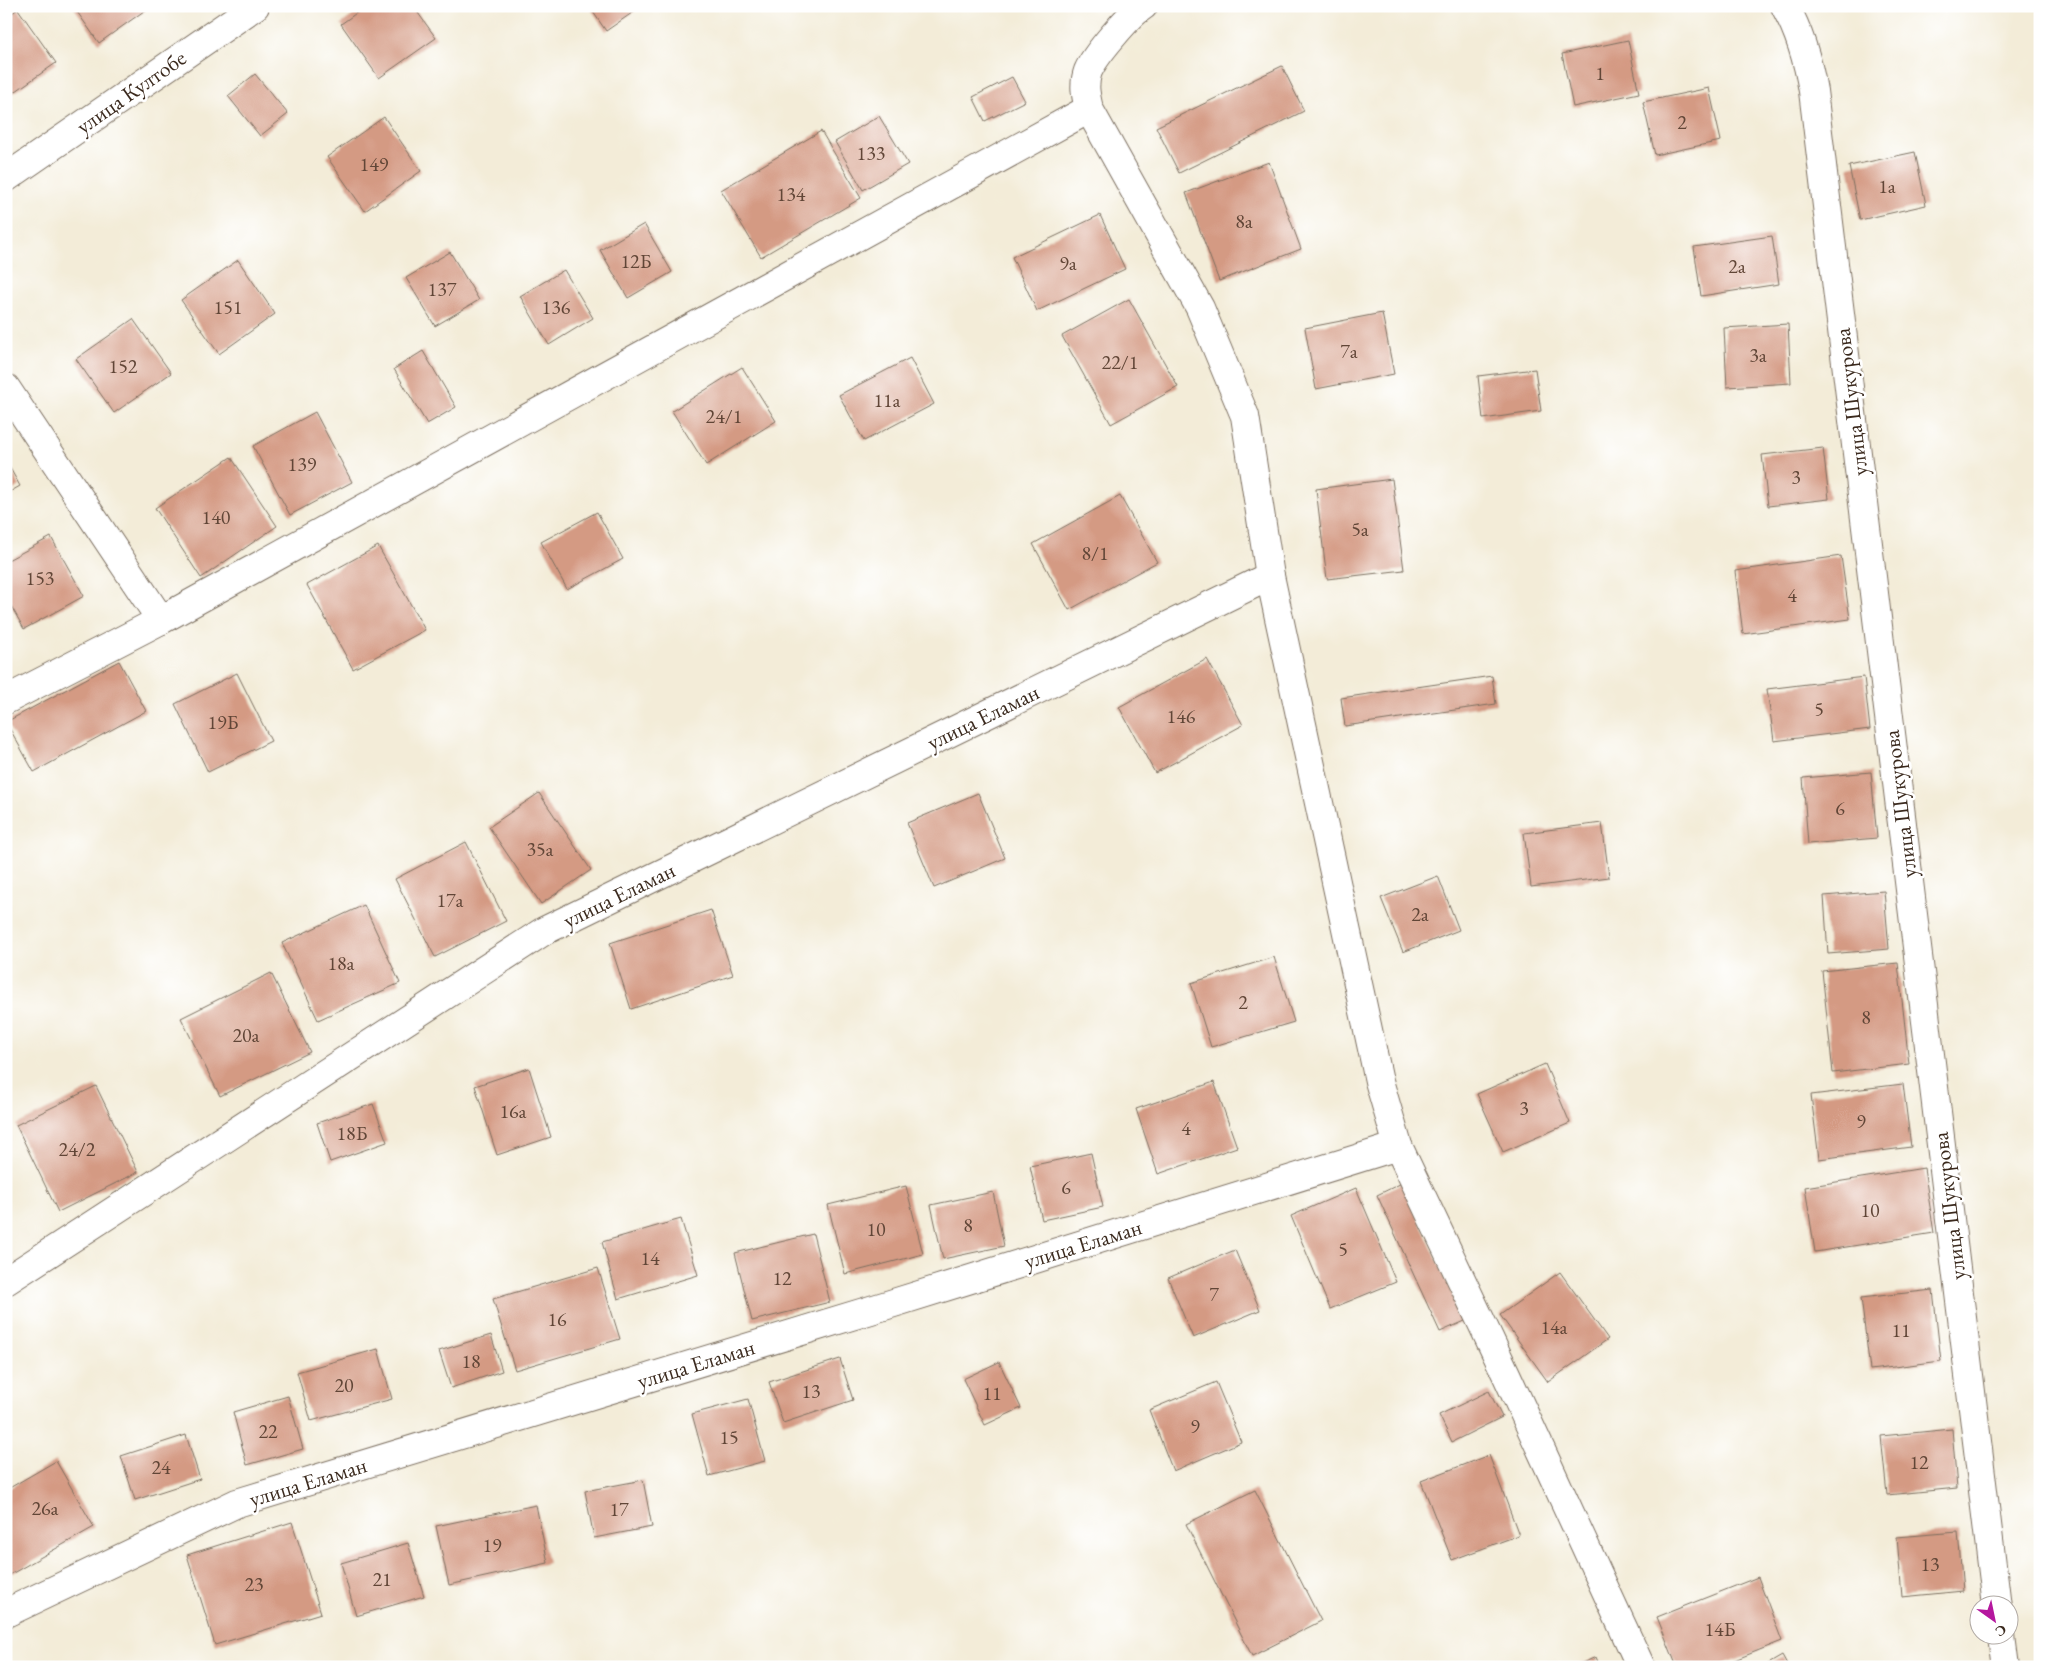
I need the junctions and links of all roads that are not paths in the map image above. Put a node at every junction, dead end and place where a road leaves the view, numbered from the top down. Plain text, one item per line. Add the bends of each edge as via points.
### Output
1 (255, 6) edge
2 (1143, 6) edge
3 (1785, 6) edge
4 (1089, 109) junction
5 (6, 178) edge
6 (6, 388) edge
7 (1270, 576) junction
8 (161, 620) junction
9 (6, 700) edge
10 (1398, 1146) junction
11 (6, 1281) edge
12 (1996, 1596) edge
13 (6, 1613) edge
14 (2002, 1646) edge
15 (1641, 1667) edge
16 (2005, 1667) edge

1 - 5 street, улица Култобе
2 - 4 street via 1134,12 1088,70 1084,90
3 - 12 street, улица Шукурова via 1807,56 1813,91
4 - 7 street via 1200,308 1245,416
4 - 8 street
6 - 8 street
7 - 10 street via 1379,1081
7 - 11 street, улица Еламан via 544,931
8 - 9 street
10 - 13 street, улица Еламан via 237,1503
10 - 15 street
14 - 16 street

